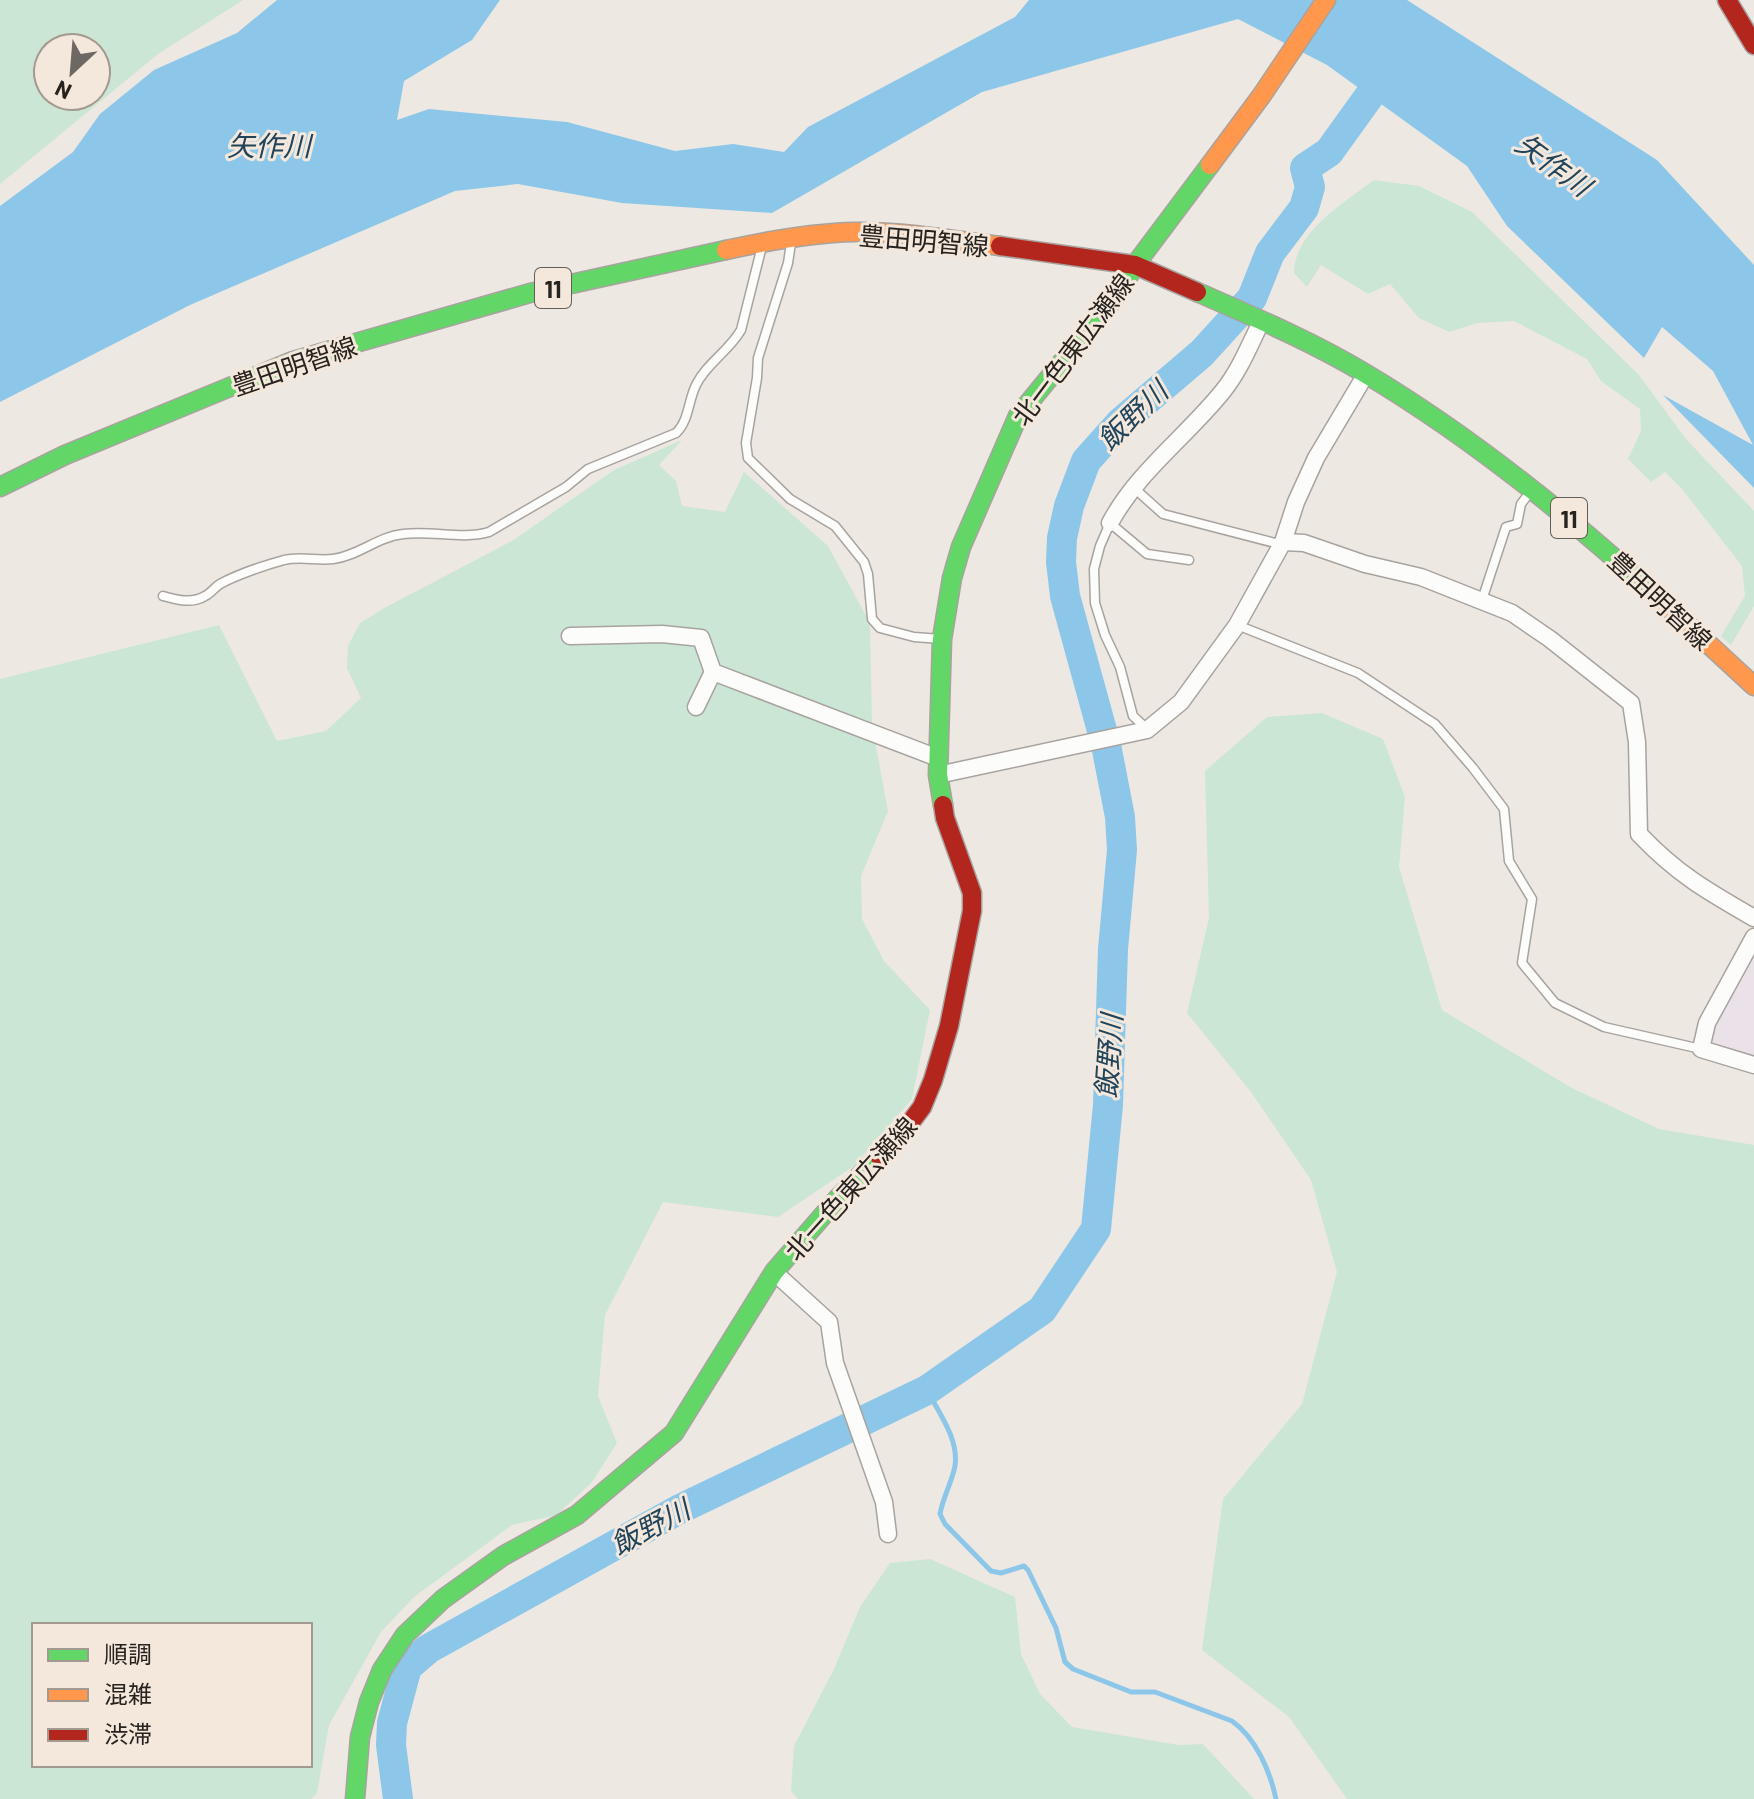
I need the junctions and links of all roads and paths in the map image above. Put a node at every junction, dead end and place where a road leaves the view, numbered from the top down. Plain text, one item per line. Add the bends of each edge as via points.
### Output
1 (1326, 0) edge
2 (1727, 0) edge
3 (1754, 45) edge
4 (792, 239) junction
5 (763, 242) junction
6 (1135, 265) junction
7 (1258, 318) junction
8 (1366, 374) junction
9 (0, 487) edge
10 (1134, 488) junction
11 (1532, 490) junction
12 (1110, 523) junction
13 (1283, 542) junction
14 (1189, 560) dead end
15 (163, 596) dead end
16 (1482, 600) junction
17 (1237, 625) junction
18 (570, 636) dead end
19 (942, 639) junction
20 (713, 672) junction
21 (1754, 686) edge
22 (696, 707) dead end
23 (1147, 730) junction
24 (938, 766) junction
25 (1754, 918) edge
26 (1754, 937) edge
27 (1701, 1049) junction
28 (1754, 1065) edge
29 (774, 1272) junction
30 (888, 1534) dead end
31 (355, 1799) edge

1 - 6 main road, 北一色東広瀬線
2 - 3 main road
4 - 5 main road, 豊田明智線 / 11
4 - 6 main road, 豊田明智線 / 11 via 853,232 918,235
4 - 19 lane via 758,358 748,458 790,499 835,526 864,562 872,619 880,628
5 - 9 main road, 豊田明智線 / 11 via 530,293 293,361
5 - 15 lane via 741,330 697,383 676,433 588,469 489,532 404,533 335,559 286,560 220,584 195,600
6 - 7 main road, 豊田明智線 / 11
6 - 19 main road, 北一色東広瀬線 via 1117,295 1018,416 961,547
7 - 8 main road, 豊田明智線 / 11
7 - 10 street via 1225,389
8 - 11 main road, 豊田明智線 / 11
8 - 13 street via 1316,458
10 - 12 street
10 - 13 lane via 1163,514
11 - 16 lane via 1521,504 1517,524 1506,527
11 - 21 main road, 豊田明智線 / 11 via 1593,537
12 - 14 lane via 1147,554
12 - 23 lane via 1094,569 1095,603 1133,716
13 - 16 street via 1304,543 1421,577
13 - 17 street
16 - 25 street via 1550,639 1631,703 1639,834 1690,881
17 - 23 street via 1181,702
17 - 27 lane via 1358,673 1435,724 1473,768 1504,809 1509,861 1532,899 1522,963 1555,1003 1604,1027
18 - 20 street via 701,638
19 - 24 main road, 北一色東広瀬線
20 - 22 street
20 - 24 street
23 - 24 street via 1074,748
24 - 29 main road, 北一色東広瀬線 via 945,818 972,893 972,911 933,1080 904,1131
26 - 27 street via 1707,1023
27 - 28 street
29 - 30 street via 829,1322 835,1363 884,1502
29 - 31 main road, 北一色東広瀬線 via 674,1433 577,1515 503,1556 443,1599 405,1635 369,1702

